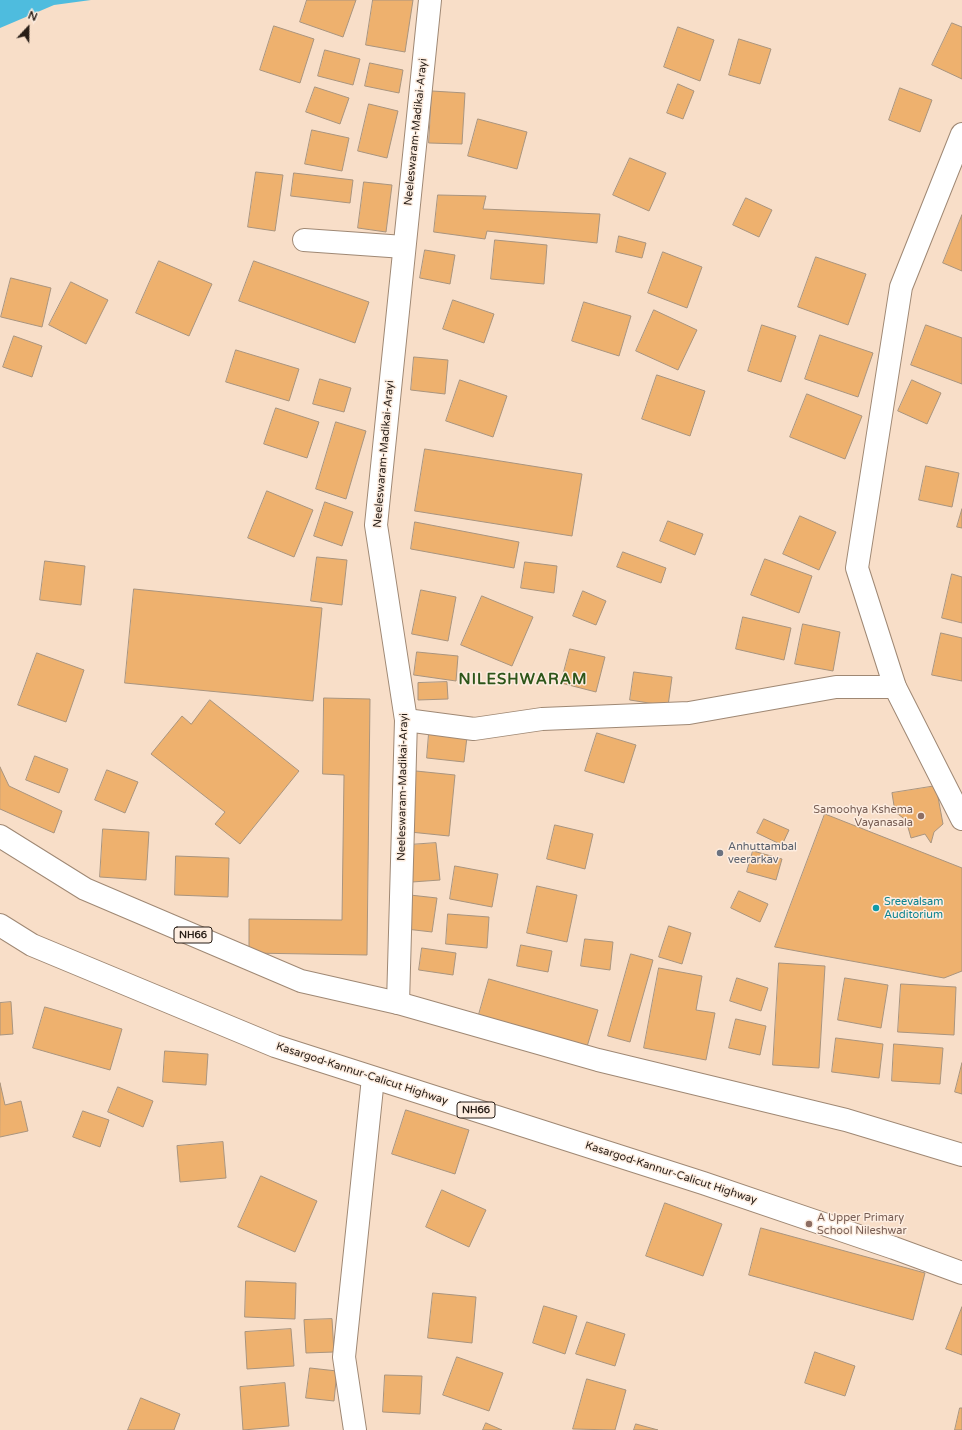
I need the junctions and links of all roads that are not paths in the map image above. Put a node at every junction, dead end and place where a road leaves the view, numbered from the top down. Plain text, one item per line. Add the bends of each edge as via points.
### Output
1 (430, 0) edge
2 (962, 134) edge
3 (304, 240) dead end
4 (404, 247) junction
5 (895, 687) junction
6 (406, 720) junction
7 (962, 819) edge
8 (0, 836) edge
9 (0, 926) edge
10 (398, 1003) junction
11 (373, 1078) junction
12 (962, 1156) edge
13 (962, 1273) edge
14 (355, 1430) edge

1 - 4 main road, Neeleswaram-Madikai-Arayi
2 - 5 main road via 901,287 857,568
3 - 4 main road
4 - 6 main road, Neeleswaram-Madikai-Arayi via 376,525
5 - 6 main road via 836,686 689,714 542,720 474,729
5 - 7 main road
6 - 10 main road, Neeleswaram-Madikai-Arayi
8 - 10 main road, NH66 via 85,889 301,981
9 - 11 main road, Kasargod-Kannur-Calicut Highway / NH66 via 32,946 275,1046
10 - 12 main road, NH66 via 598,1060 846,1120
11 - 13 main road, Kasargod-Kannur-Calicut Highway / NH66 via 703,1183
11 - 14 main road via 344,1357

